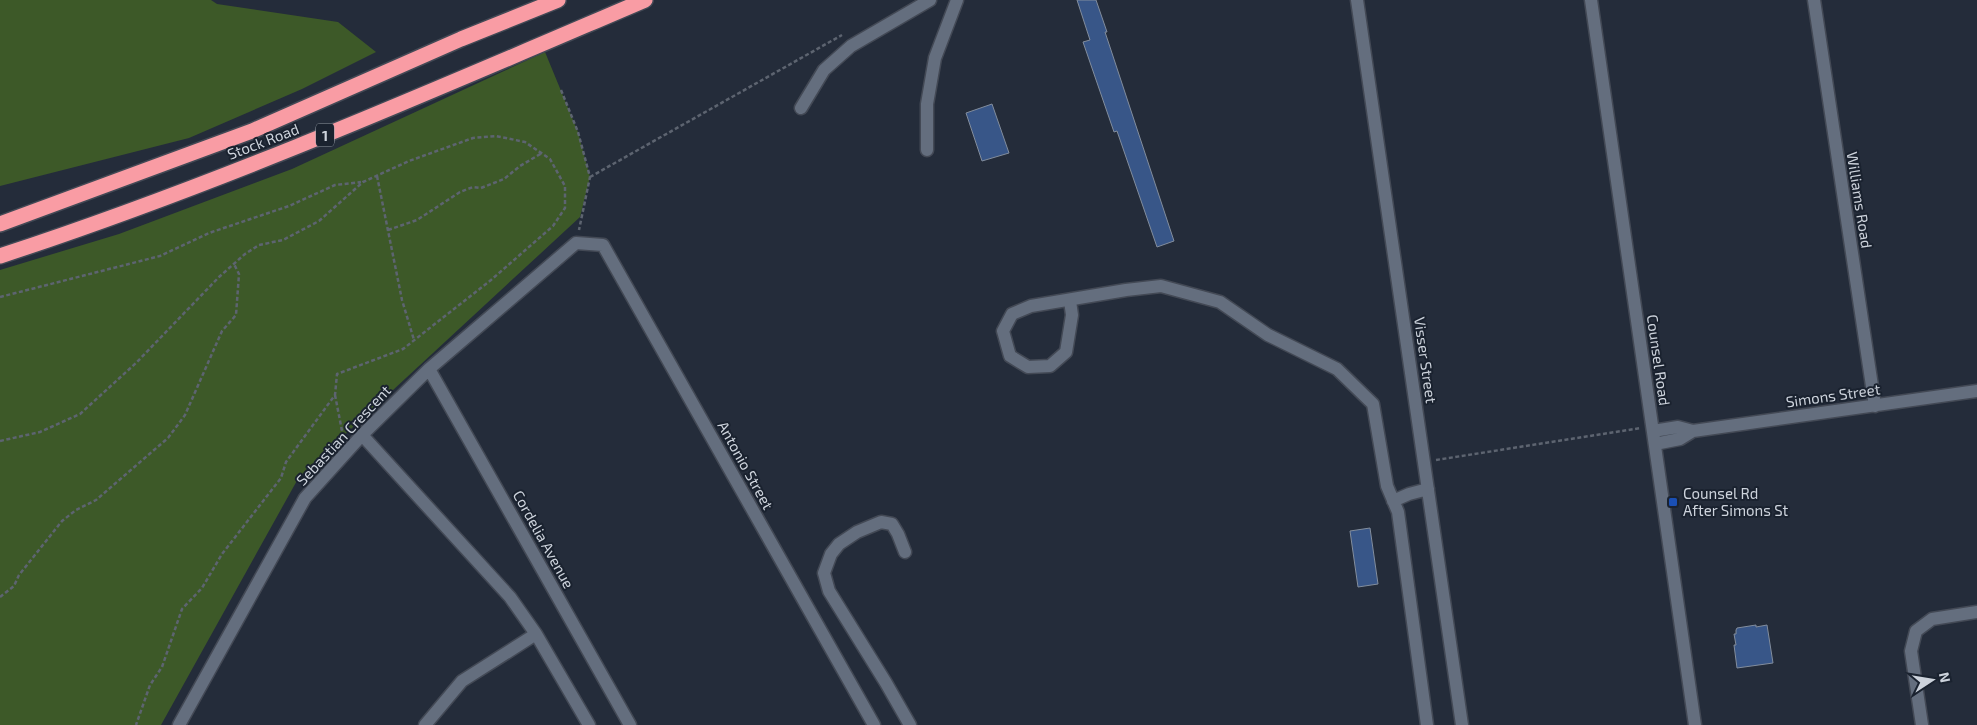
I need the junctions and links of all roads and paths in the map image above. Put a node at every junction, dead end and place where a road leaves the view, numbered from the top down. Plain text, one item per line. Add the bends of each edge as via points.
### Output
1 (558, 0) edge
2 (645, 0) edge
3 (930, 0) edge
4 (958, 0) edge
5 (1358, 0) edge
6 (1591, 0) edge
7 (1814, 0) edge
8 (843, 34) dead end
9 (561, 90) dead end
10 (801, 108) dead end
11 (927, 150) dead end
12 (542, 153) junction
13 (376, 176) junction
14 (590, 176) junction
15 (363, 182) junction
16 (0, 224) edge
17 (388, 230) junction
18 (576, 243) junction
19 (0, 256) edge
20 (234, 264) junction
21 (0, 297) edge
22 (1070, 301) junction
23 (414, 340) junction
24 (429, 369) junction
25 (1977, 391) edge
26 (335, 395) junction
27 (1874, 406) junction
28 (1653, 434) junction
29 (362, 435) junction
30 (343, 436) dead end
31 (0, 441) edge
32 (1424, 462) junction
33 (1428, 489) junction
34 (1394, 501) junction
35 (906, 552) dead end
36 (0, 597) edge
37 (1977, 612) edge
38 (536, 634) junction
39 (136, 725) edge
40 (179, 725) edge
41 (425, 725) edge
42 (589, 725) edge
43 (630, 725) edge
44 (874, 725) edge
45 (910, 725) edge
46 (1427, 725) edge
47 (1462, 725) edge
48 (1695, 725) edge
49 (1922, 725) edge

1 - 16 highway, Stock Road / 1 via 252,132
2 - 19 highway, Stock Road / 1 via 324,136 125,213
3 - 10 street via 851,46 824,70
4 - 11 street via 935,58 926,104
5 - 32 street, Visser Street
6 - 28 street, Counsel Road
7 - 27 street, Williams Road
8 - 14 path
9 - 14 path via 578,132
12 - 13 path via 526,142 496,136 473,138
12 - 17 path via 504,179 460,192 417,220
12 - 23 path via 550,158 565,186 565,208 553,226
13 - 15 path
13 - 17 path
14 - 18 path
15 - 20 path via 319,221 283,240 259,245
15 - 21 path via 335,185 160,256
17 - 23 path
18 - 24 street, Sebastian Crescent
18 - 44 street, Antonio Street via 603,245
20 - 31 path via 136,363 80,414 40,432
20 - 36 path via 239,274 236,315 222,331 185,416 168,438 96,500 62,521 19,575 14,586
22 - 22 street via 1072,315 1066,352 1050,366 1028,367 1010,356 1003,331 1012,314 1032,306
22 - 34 street via 1161,286 1220,302 1268,335 1337,369 1373,404 1387,486
23 - 26 path via 337,374
24 - 29 street, Sebastian Crescent
24 - 43 street, Cordelia Avenue
25 - 27 street, Simons Street
26 - 30 path
26 - 39 path via 286,462 281,478 222,554 202,588 182,609 162,667 150,685
27 - 28 street, Simons Street via 1693,431 1678,427
28 - 32 path
28 - 48 street, Counsel Road
29 - 38 street via 510,597
29 - 40 street, Sebastian Crescent via 305,498
32 - 33 street, Visser Street
33 - 34 street
33 - 47 street, Visser Street
34 - 46 street
35 - 45 street via 892,524 881,522 839,544 831,554 824,573 829,591
37 - 49 street via 1932,618 1916,630 1911,651
38 - 41 street via 462,680
38 - 42 street

